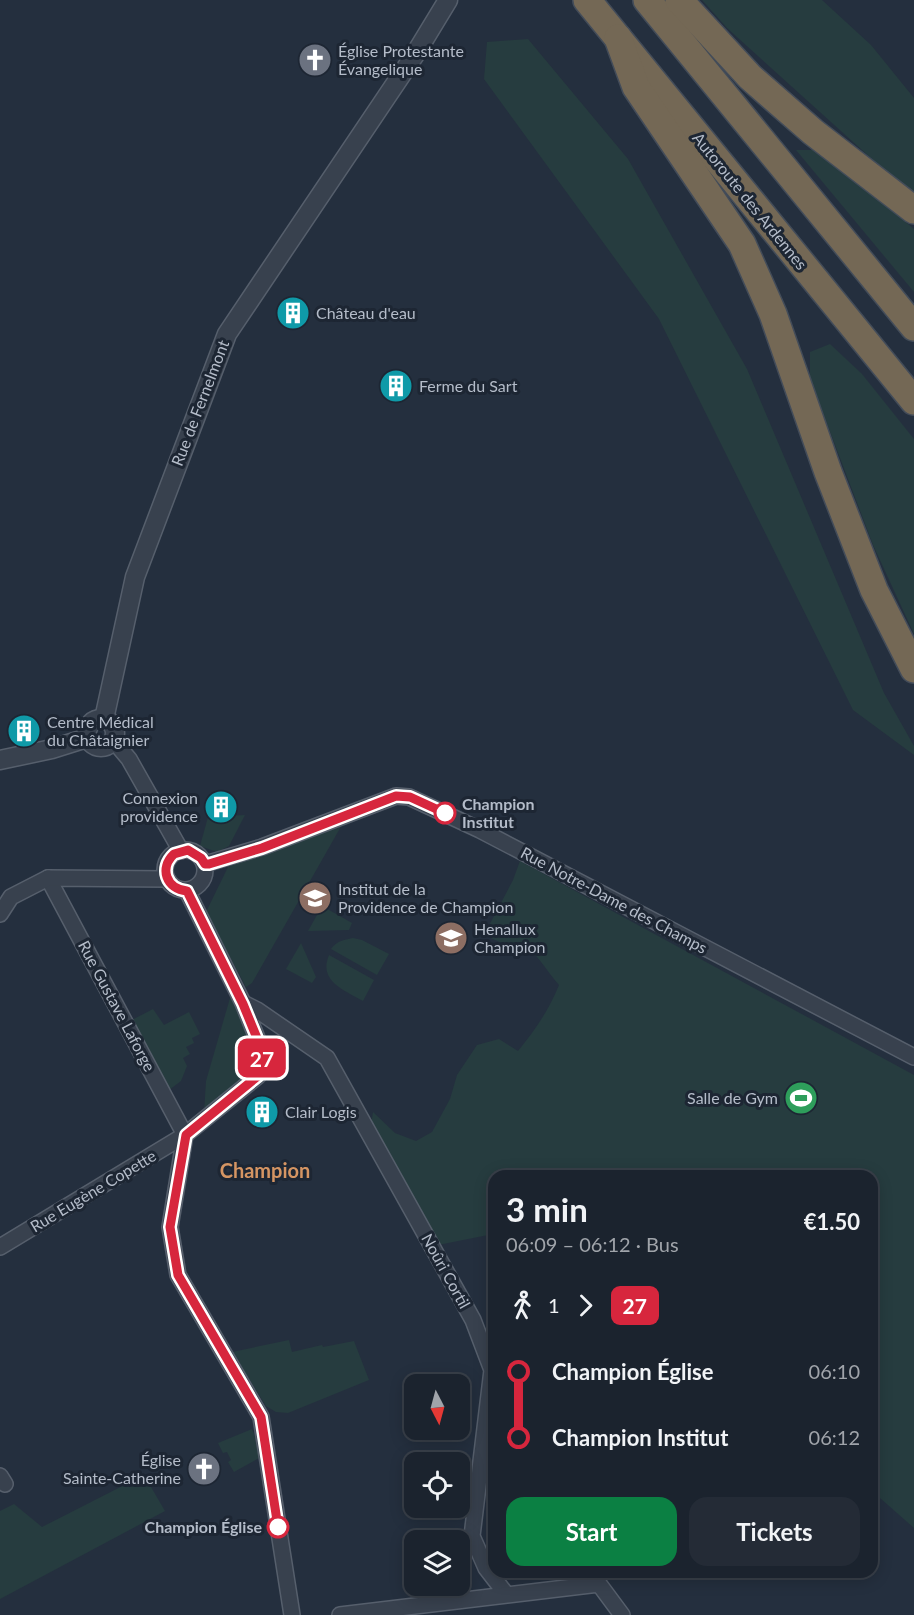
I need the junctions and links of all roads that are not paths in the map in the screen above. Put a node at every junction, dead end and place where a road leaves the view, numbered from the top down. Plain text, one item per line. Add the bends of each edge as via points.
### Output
1 (448, 0) edge
2 (587, 0) edge
3 (648, 0) edge
4 (679, 0) edge
5 (618, 38) junction
6 (914, 210) edge
7 (914, 327) edge
8 (914, 401) edge
9 (914, 669) edge
10 (104, 719) junction
11 (87, 738) junction
12 (113, 740) junction
13 (0, 760) edge
14 (181, 850) junction
15 (205, 864) junction
16 (48, 878) junction
17 (167, 879) junction
18 (187, 891) junction
19 (0, 914) edge
20 (243, 1004) junction
21 (914, 1057) edge
22 (186, 1135) junction
23 (0, 1247) edge
24 (488, 1359) edge
25 (488, 1403) edge
26 (488, 1571) edge
27 (494, 1578) edge
28 (506, 1594) junction
29 (292, 1615) edge
30 (340, 1615) edge
31 (622, 1615) edge

1 - 10 street, Rue de Fernelmont via 226,334 135,577
2 - 5 highway, Autoroute des Ardennes
3 - 7 highway
4 - 6 highway via 750,77 813,132
5 - 8 highway, Autoroute des Ardennes
5 - 9 highway via 636,87 742,244 773,314 874,590
10 - 11 street, Rue de Fernelmont via 92,722
10 - 12 street via 114,727
11 - 12 street via 97,747
11 - 13 street
12 - 14 street via 129,759
14 - 15 street via 195,853
14 - 17 street via 166,865
15 - 18 street via 206,875 201,884
15 - 21 street, Rue Notre-Dame des Champs via 262,848 396,796 410,797
16 - 17 street
16 - 19 street via 11,897
16 - 22 street, Rue Gustave Laforge
17 - 18 street via 173,887
18 - 20 street, Rue Eugène Copette
20 - 22 street, Rue Eugène Copette via 259,1043 262,1060 258,1076
20 - 24 street, Noûri Cortil via 327,1058 473,1320
22 - 23 street, Rue Eugène Copette
22 - 29 street via 170,1227 178,1275 261,1417
25 - 26 street, Noûri Cortil via 472,1536
27 - 28 street, Noûri Cortil
28 - 30 street
28 - 31 street via 599,1584

